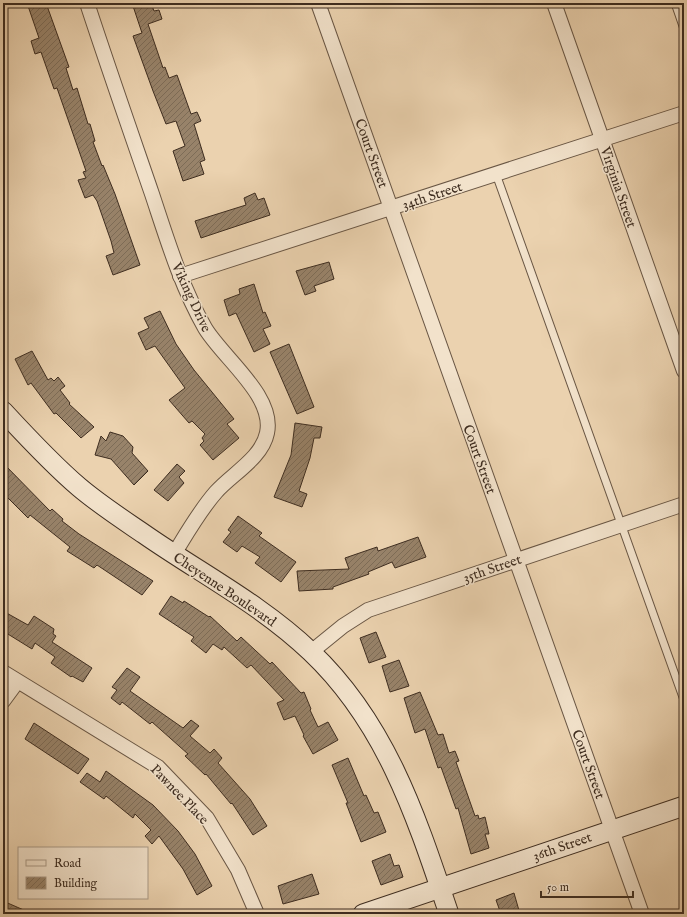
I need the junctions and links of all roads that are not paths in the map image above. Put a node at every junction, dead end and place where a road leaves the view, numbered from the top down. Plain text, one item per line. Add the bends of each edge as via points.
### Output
1 (86, 3) edge
2 (318, 3) edge
3 (554, 3) edge
4 (675, 3) edge
5 (684, 29) edge
6 (684, 113) edge
7 (603, 140) junction
8 (496, 174) junction
9 (391, 208) junction
10 (180, 276) junction
11 (684, 371) edge
12 (3, 411) edge
13 (684, 504) edge
14 (622, 524) junction
15 (174, 554) junction
16 (516, 560) junction
17 (311, 652) junction
18 (3, 672) edge
19 (17, 682) junction
20 (684, 700) edge
21 (3, 701) edge
22 (684, 806) edge
23 (612, 830) junction
24 (440, 887) junction
25 (257, 914) edge
26 (363, 914) edge
27 (449, 914) edge
28 (642, 914) edge

1 - 10 street, Viking Drive
2 - 9 street, Court Street
3 - 7 street, Virginia Street
4 - 5 lane
6 - 7 street, 34th Street
7 - 8 street, 34th Street
7 - 11 street, Virginia Street
8 - 9 street, 34th Street
8 - 14 lane
9 - 10 street, 34th Street
9 - 16 street, Court Street
10 - 15 street, Viking Drive via 205,328 260,398 268,416 267,434 258,452 216,492
12 - 15 street, Cheyenne Boulevard via 79,487
13 - 14 street, 35th Street
14 - 16 street, 35th Street
14 - 20 lane
15 - 17 street, Cheyenne Boulevard via 258,608
16 - 17 street, 35th Street via 368,610
16 - 23 street, Court Street
17 - 24 street, Cheyenne Boulevard via 365,716 386,752 411,805
18 - 19 street, Pawnee Place
19 - 21 street
19 - 25 street, Pawnee Place via 158,767 207,818 238,870
22 - 23 street, 36th Street
23 - 24 street, 36th Street
23 - 28 street, Court Street
24 - 26 street, 36th Street
24 - 27 street, Cheyenne Boulevard

